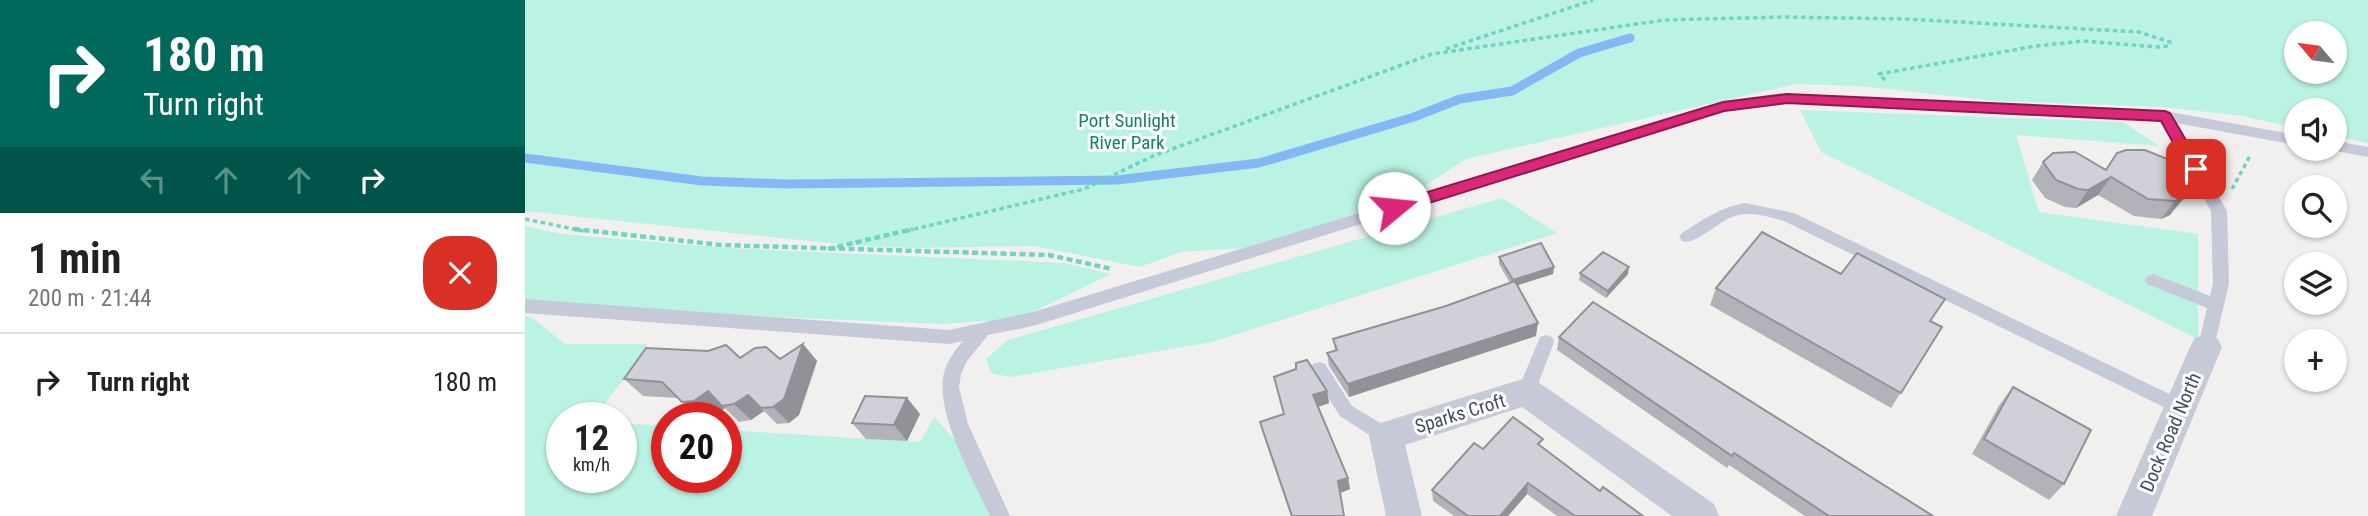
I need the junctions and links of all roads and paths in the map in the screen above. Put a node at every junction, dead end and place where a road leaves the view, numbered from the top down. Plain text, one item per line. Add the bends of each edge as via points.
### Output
1 (1594, 0) edge
2 (1432, 54) junction
3 (1891, 82) dead end
4 (2165, 116) junction
5 (2262, 135) junction
6 (2284, 138) edge
7 (2347, 148) edge
8 (2368, 152) edge
9 (2219, 211) junction
10 (525, 219) edge
11 (1687, 237) dead end
12 (828, 249) junction
13 (1156, 279) junction
14 (2153, 280) dead end
15 (2216, 305) junction
16 (525, 306) edge
17 (983, 330) junction
18 (1546, 342) dead end
19 (2206, 347) joint
20 (1319, 369) dead end
21 (1526, 392) junction
22 (2182, 408) junction
23 (1386, 436) junction
24 (1000, 516) edge
25 (1403, 516) edge
26 (1702, 516) edge
27 (2134, 516) edge

1 - 2 path
2 - 3 path via 1607,26 1783,17 2031,24 2139,32 2170,42 2158,47 2083,41 2036,46 1879,74
2 - 12 path via 1129,167 1084,189
4 - 5 lane
4 - 9 lane
4 - 13 lane via 1822,99 1723,107
5 - 6 lane
5 - 9 path
7 - 8 lane
9 - 15 lane via 2221,284
10 - 12 path via 600,234
11 - 22 lane via 1728,210 1757,207 1789,217
12 - 13 path via 1049,255
13 - 17 lane
14 - 15 lane
15 - 19 lane
16 - 17 lane via 949,337
17 - 24 lane via 957,360 950,377 956,416
18 - 21 lane
19 - 22 street, Dock Road North
20 - 23 lane via 1346,411
21 - 23 street, Sparks Croft
21 - 26 street, Sparks Croft
22 - 27 street, Dock Road North
23 - 25 street

